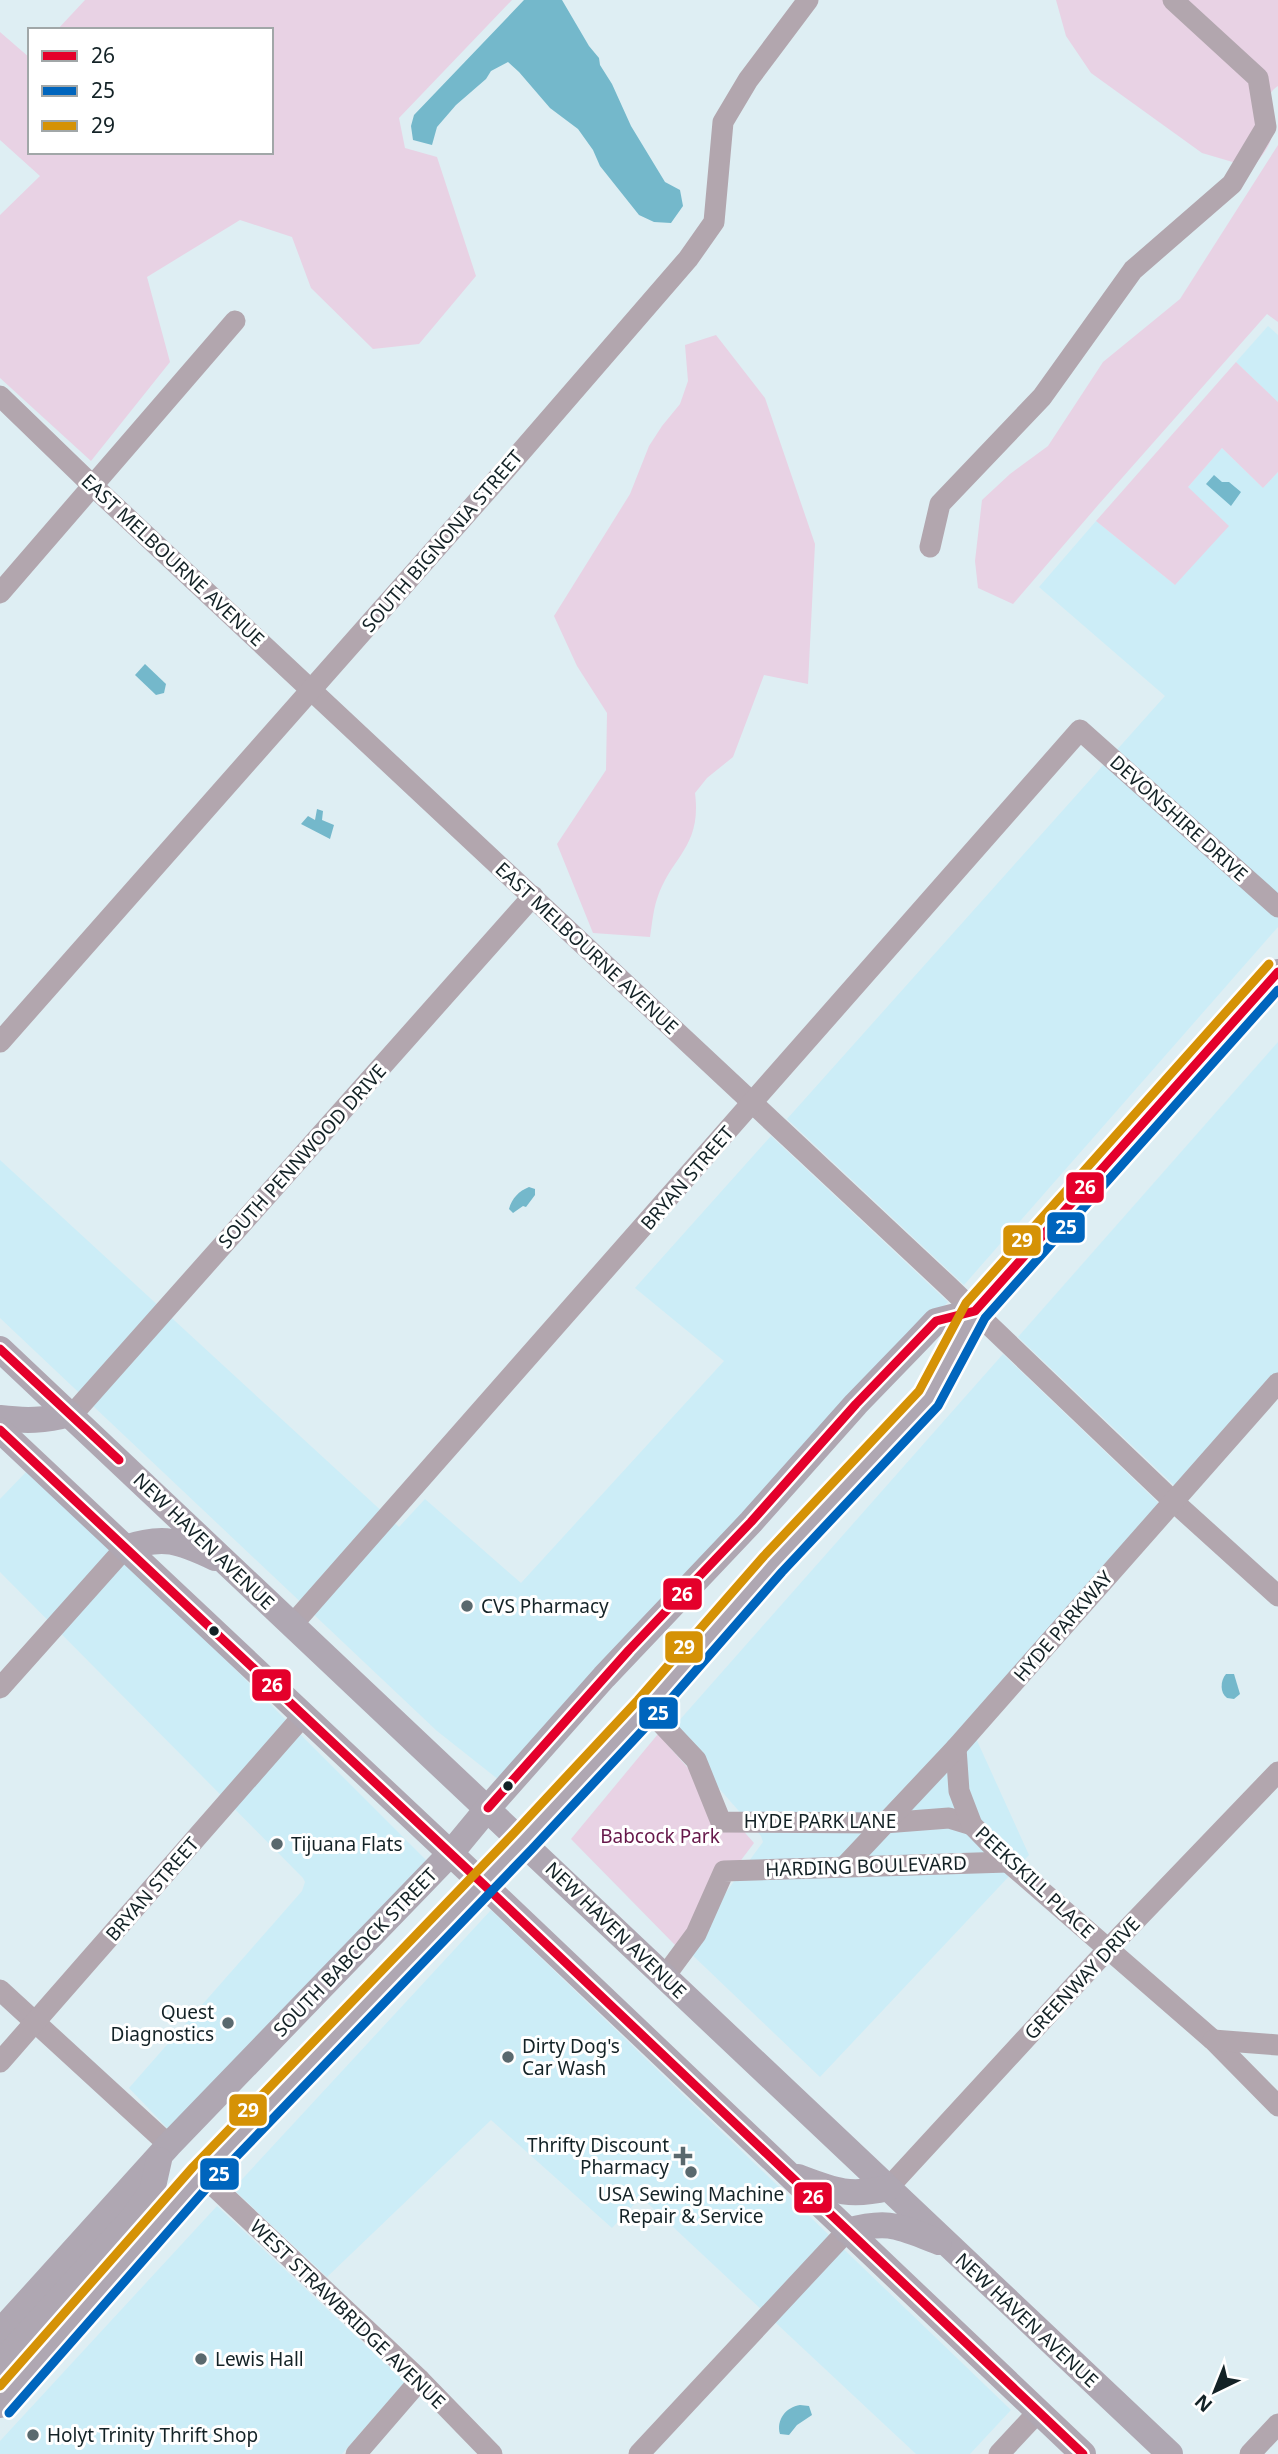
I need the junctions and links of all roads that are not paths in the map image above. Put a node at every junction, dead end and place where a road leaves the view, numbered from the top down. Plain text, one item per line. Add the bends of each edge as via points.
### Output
1 (808, 0) edge
2 (1173, 0) edge
3 (235, 321) dead end
4 (0, 396) edge
5 (93, 486) junction
6 (930, 547) dead end
7 (0, 593) edge
8 (311, 689) junction
9 (1080, 730) joint
10 (533, 896) junction
11 (1278, 907) edge
12 (1278, 972) edge
13 (0, 1042) edge
14 (752, 1103) junction
15 (975, 1311) junction
16 (0, 1349) edge
17 (1278, 1383) edge
18 (70, 1415) junction
19 (0, 1418) edge
20 (0, 1430) edge
21 (1173, 1501) junction
22 (125, 1548) junction
23 (229, 1565) junction
24 (1278, 1596) edge
25 (292, 1625) junction
26 (0, 1688) edge
27 (647, 1708) junction
28 (303, 1716) junction
29 (956, 1748) junction
30 (1278, 1772) edge
31 (488, 1808) junction
32 (884, 1823) junction
33 (972, 1825) junction
34 (523, 1841) junction
35 (450, 1854) junction
36 (1008, 1861) junction
37 (845, 1866) junction
38 (483, 1884) junction
39 (1108, 1949) junction
40 (665, 1976) junction
41 (0, 1990) edge
42 (36, 2023) junction
43 (1213, 2040) junction
44 (1278, 2045) edge
45 (0, 2062) edge
46 (1278, 2106) edge
47 (164, 2150) junction
48 (787, 2173) junction
49 (202, 2175) junction
50 (888, 2188) junction
51 (847, 2231) junction
52 (948, 2245) junction
53 (0, 2332) edge
54 (0, 2364) edge
55 (420, 2381) junction
56 (0, 2405) edge
57 (1038, 2412) junction
58 (1278, 2424) edge
59 (356, 2454) edge
60 (492, 2454) edge
61 (639, 2454) edge
62 (999, 2454) edge
63 (1083, 2454) edge
64 (1170, 2454) edge
65 (1250, 2454) edge

1 - 8 street, SOUTH BIGNONIA STREET via 723,122 714,222 688,259
2 - 6 street via 1258,78 1266,127 1232,184 1133,270 1042,397 940,504
3 - 5 street
4 - 5 street, EAST MELBOURNE AVENUE
5 - 7 street
5 - 8 street, EAST MELBOURNE AVENUE
8 - 10 street, EAST MELBOURNE AVENUE
8 - 13 street, SOUTH BIGNONIA STREET
9 - 11 street, DEVONSHIRE DRIVE
9 - 14 street, BRYAN STREET
10 - 14 street, EAST MELBOURNE AVENUE
10 - 18 street, SOUTH PENNWOOD DRIVE
12 - 15 main road
14 - 15 street, EAST MELBOURNE AVENUE
14 - 25 street, BRYAN STREET
15 - 21 street, EAST MELBOURNE AVENUE
15 - 27 main road via 929,1398 773,1564
15 - 31 main road, SOUTH BABCOCK STREET via 936,1321 612,1668
16 - 18 main road, NEW HAVEN AVENUE
17 - 21 street, HYDE PARKWAY
18 - 19 main road via 48,1420
18 - 23 main road, NEW HAVEN AVENUE
20 - 22 main road
21 - 24 street, EAST MELBOURNE AVENUE
21 - 29 street, HYDE PARKWAY
22 - 23 main road via 149,1540 170,1541
22 - 26 street
22 - 28 main road
23 - 25 main road, NEW HAVEN AVENUE
25 - 31 main road, NEW HAVEN AVENUE
27 - 32 street, HYDE PARK LANE via 695,1760 721,1822
27 - 34 main road
28 - 35 main road
28 - 42 street, BRYAN STREET
29 - 32 street, HYDE PARKWAY
29 - 33 street, PEEKSKILL PLACE via 959,1791
30 - 39 street, GREENWAY DRIVE
31 - 34 main road, NEW HAVEN AVENUE
31 - 35 main road, SOUTH BABCOCK STREET
32 - 33 street, HYDE PARK LANE via 949,1818
32 - 37 street, HYDE PARKWAY
33 - 36 street, PEEKSKILL PLACE
34 - 38 main road
34 - 40 main road, NEW HAVEN AVENUE
35 - 38 main road
35 - 47 main road, SOUTH BABCOCK STREET
36 - 37 street, HARDING BOULEVARD
36 - 39 street, PEEKSKILL PLACE
37 - 40 street, HARDING BOULEVARD via 724,1871 696,1934
38 - 48 main road
38 - 49 main road
39 - 43 street, PEEKSKILL PLACE
39 - 50 street, GREENWAY DRIVE
40 - 50 main road, NEW HAVEN AVENUE
41 - 42 street
42 - 45 street, BRYAN STREET
42 - 47 street
43 - 44 street
43 - 46 street, PEEKSKILL PLACE
47 - 53 main road, SOUTH BABCOCK STREET
47 - 54 main road via 152,2191 132,2219
48 - 50 main road via 836,2192
48 - 51 main road
49 - 55 street, WEST STRAWBRIDGE AVENUE
49 - 56 main road
50 - 52 main road, NEW HAVEN AVENUE
51 - 52 main road via 891,2224
51 - 57 main road
51 - 61 street
52 - 64 main road, NEW HAVEN AVENUE
55 - 59 street
55 - 60 street, WEST STRAWBRIDGE AVENUE
57 - 62 street
57 - 63 main road
58 - 65 street

